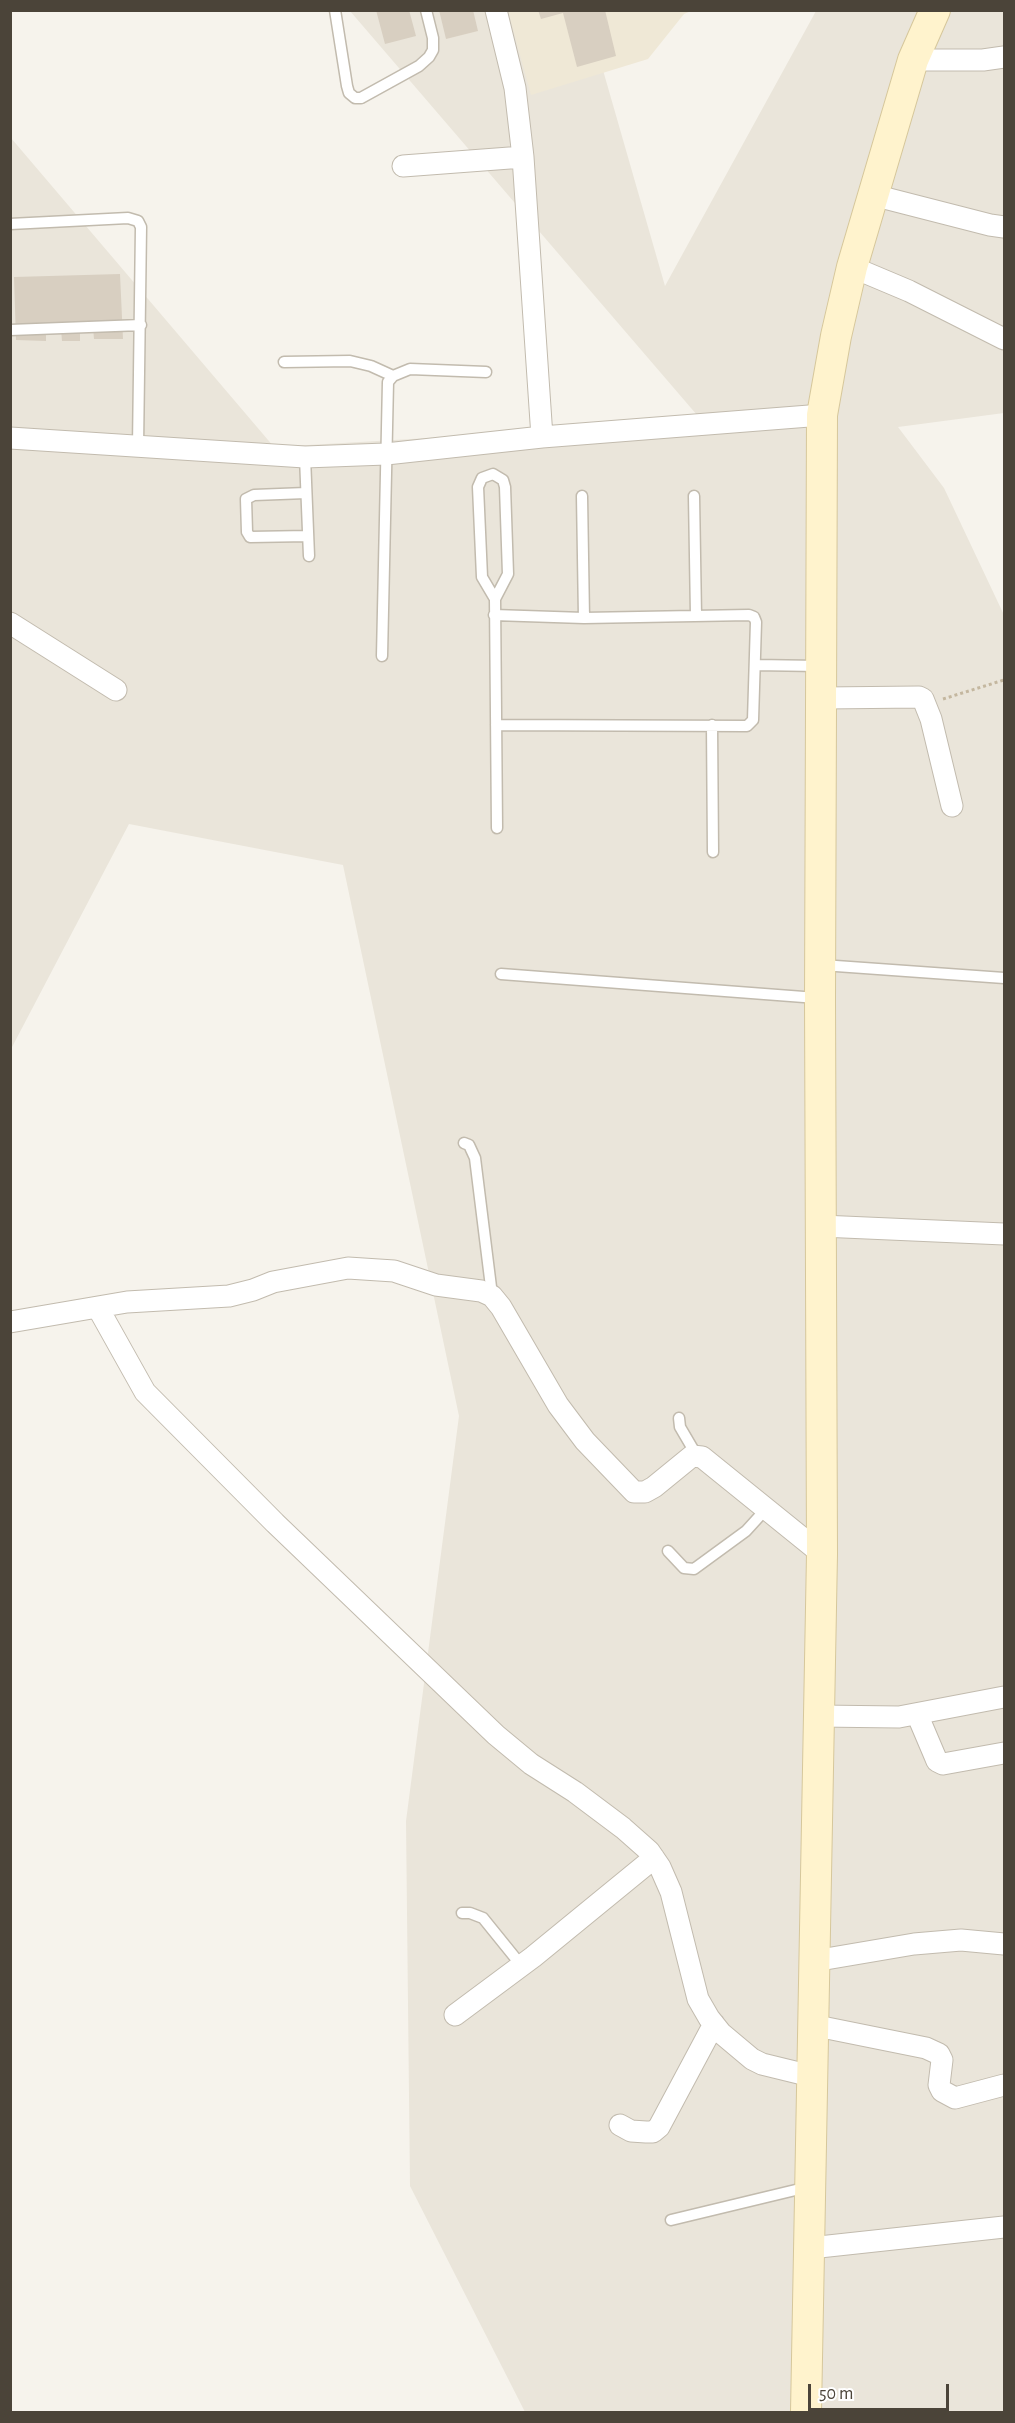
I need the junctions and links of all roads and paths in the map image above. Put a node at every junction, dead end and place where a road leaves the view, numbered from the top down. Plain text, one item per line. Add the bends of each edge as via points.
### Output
1 (335, 10) edge
2 (426, 10) edge
3 (496, 10) edge
4 (935, 10) edge
5 (1005, 57) edge
6 (914, 60) junction
7 (523, 157) junction
8 (403, 166) dead end
9 (873, 195) junction
10 (10, 224) edge
11 (1005, 227) edge
12 (852, 267) junction
13 (141, 325) junction
14 (10, 330) edge
15 (1005, 339) edge
16 (284, 362) dead end
17 (486, 372) dead end
18 (393, 376) junction
19 (822, 415) junction
20 (542, 437) junction
21 (10, 438) edge
22 (138, 446) junction
23 (386, 454) junction
24 (305, 457) junction
25 (306, 493) junction
26 (582, 496) dead end
27 (694, 496) dead end
28 (308, 536) junction
29 (309, 556) dead end
30 (495, 598) junction
31 (494, 615) junction
32 (696, 616) junction
33 (584, 618) junction
34 (10, 623) edge
35 (382, 656) dead end
36 (755, 665) junction
37 (822, 666) junction
38 (1005, 680) edge
39 (116, 690) dead end
40 (823, 698) junction
41 (927, 704) junction
42 (496, 725) junction
43 (712, 725) junction
44 (951, 806) dead end
45 (497, 828) dead end
46 (713, 852) dead end
47 (821, 965) junction
48 (501, 974) dead end
49 (1005, 978) edge
50 (820, 999) junction
51 (464, 1143) dead end
52 (821, 1226) junction
53 (1005, 1234) edge
54 (492, 1296) junction
55 (98, 1308) junction
56 (10, 1322) edge
57 (679, 1418) dead end
58 (697, 1456) junction
59 (766, 1509) junction
60 (668, 1551) dead end
61 (822, 1554) junction
62 (1005, 1697) edge
63 (917, 1714) junction
64 (819, 1716) junction
65 (1005, 1753) edge
66 (654, 1858) junction
67 (462, 1913) dead end
68 (1005, 1944) edge
69 (814, 1961) junction
70 (521, 1965) junction
71 (455, 2015) dead end
72 (714, 2025) junction
73 (812, 2025) junction
74 (812, 2076) junction
75 (1005, 2085) edge
76 (620, 2125) dead end
77 (811, 2186) junction
78 (671, 2220) dead end
79 (1005, 2227) edge
80 (810, 2248) junction
81 (806, 2412) edge

1 - 2 lane via 347,86 355,98 419,66 429,57 433,38
3 - 7 street via 515,88
4 - 6 street
5 - 6 street
6 - 9 street
7 - 8 street
7 - 20 street
9 - 11 street
9 - 12 street
10 - 13 lane via 128,218 138,221 142,235
12 - 15 street
12 - 19 street
13 - 14 lane
13 - 22 lane
16 - 18 lane via 350,361
17 - 18 lane via 410,369
18 - 23 lane via 388,382
19 - 20 street
19 - 37 street
20 - 23 street
21 - 22 street
22 - 24 street
23 - 24 street
23 - 35 lane
24 - 25 lane
25 - 28 lane
25 - 28 lane via 254,495 246,499 247,532 250,537
26 - 33 lane
27 - 32 lane
28 - 29 lane
30 - 30 lane via 508,573 505,487 503,480 493,474 482,478 478,487 482,577
30 - 31 lane
31 - 33 lane
31 - 42 lane
32 - 33 lane
32 - 36 lane via 753,615
34 - 39 street
36 - 37 lane
36 - 43 lane via 751,724
37 - 40 street
38 - 41 path
40 - 41 street via 919,697
40 - 47 street
41 - 44 street
42 - 43 lane
42 - 45 lane
43 - 46 lane
47 - 49 lane
47 - 50 street
48 - 50 lane
50 - 52 street
51 - 54 lane via 475,1158
52 - 53 street
52 - 61 street
54 - 55 street via 436,1285 394,1271 348,1268 273,1282 229,1296 127,1302
54 - 58 street via 558,1405 585,1441 634,1492 654,1487
55 - 56 street
55 - 66 street via 145,1392 275,1523 496,1736 623,1828
57 - 58 lane via 682,1432
58 - 59 street
59 - 60 lane via 746,1531 694,1569 684,1568
59 - 61 street
61 - 64 street
62 - 63 street
63 - 64 street
63 - 65 street via 934,1754 943,1764
64 - 69 street
66 - 70 street
66 - 72 street via 671,1892 698,1999
67 - 70 lane via 483,1918
68 - 69 street via 961,1940 914,1944
69 - 73 street
70 - 71 street
72 - 74 street via 752,2059
72 - 76 street via 658,2127 646,2132
73 - 74 street
73 - 75 street via 939,2054 939,2085 955,2098
74 - 77 street
77 - 78 lane
77 - 80 street
79 - 80 street
80 - 81 street

